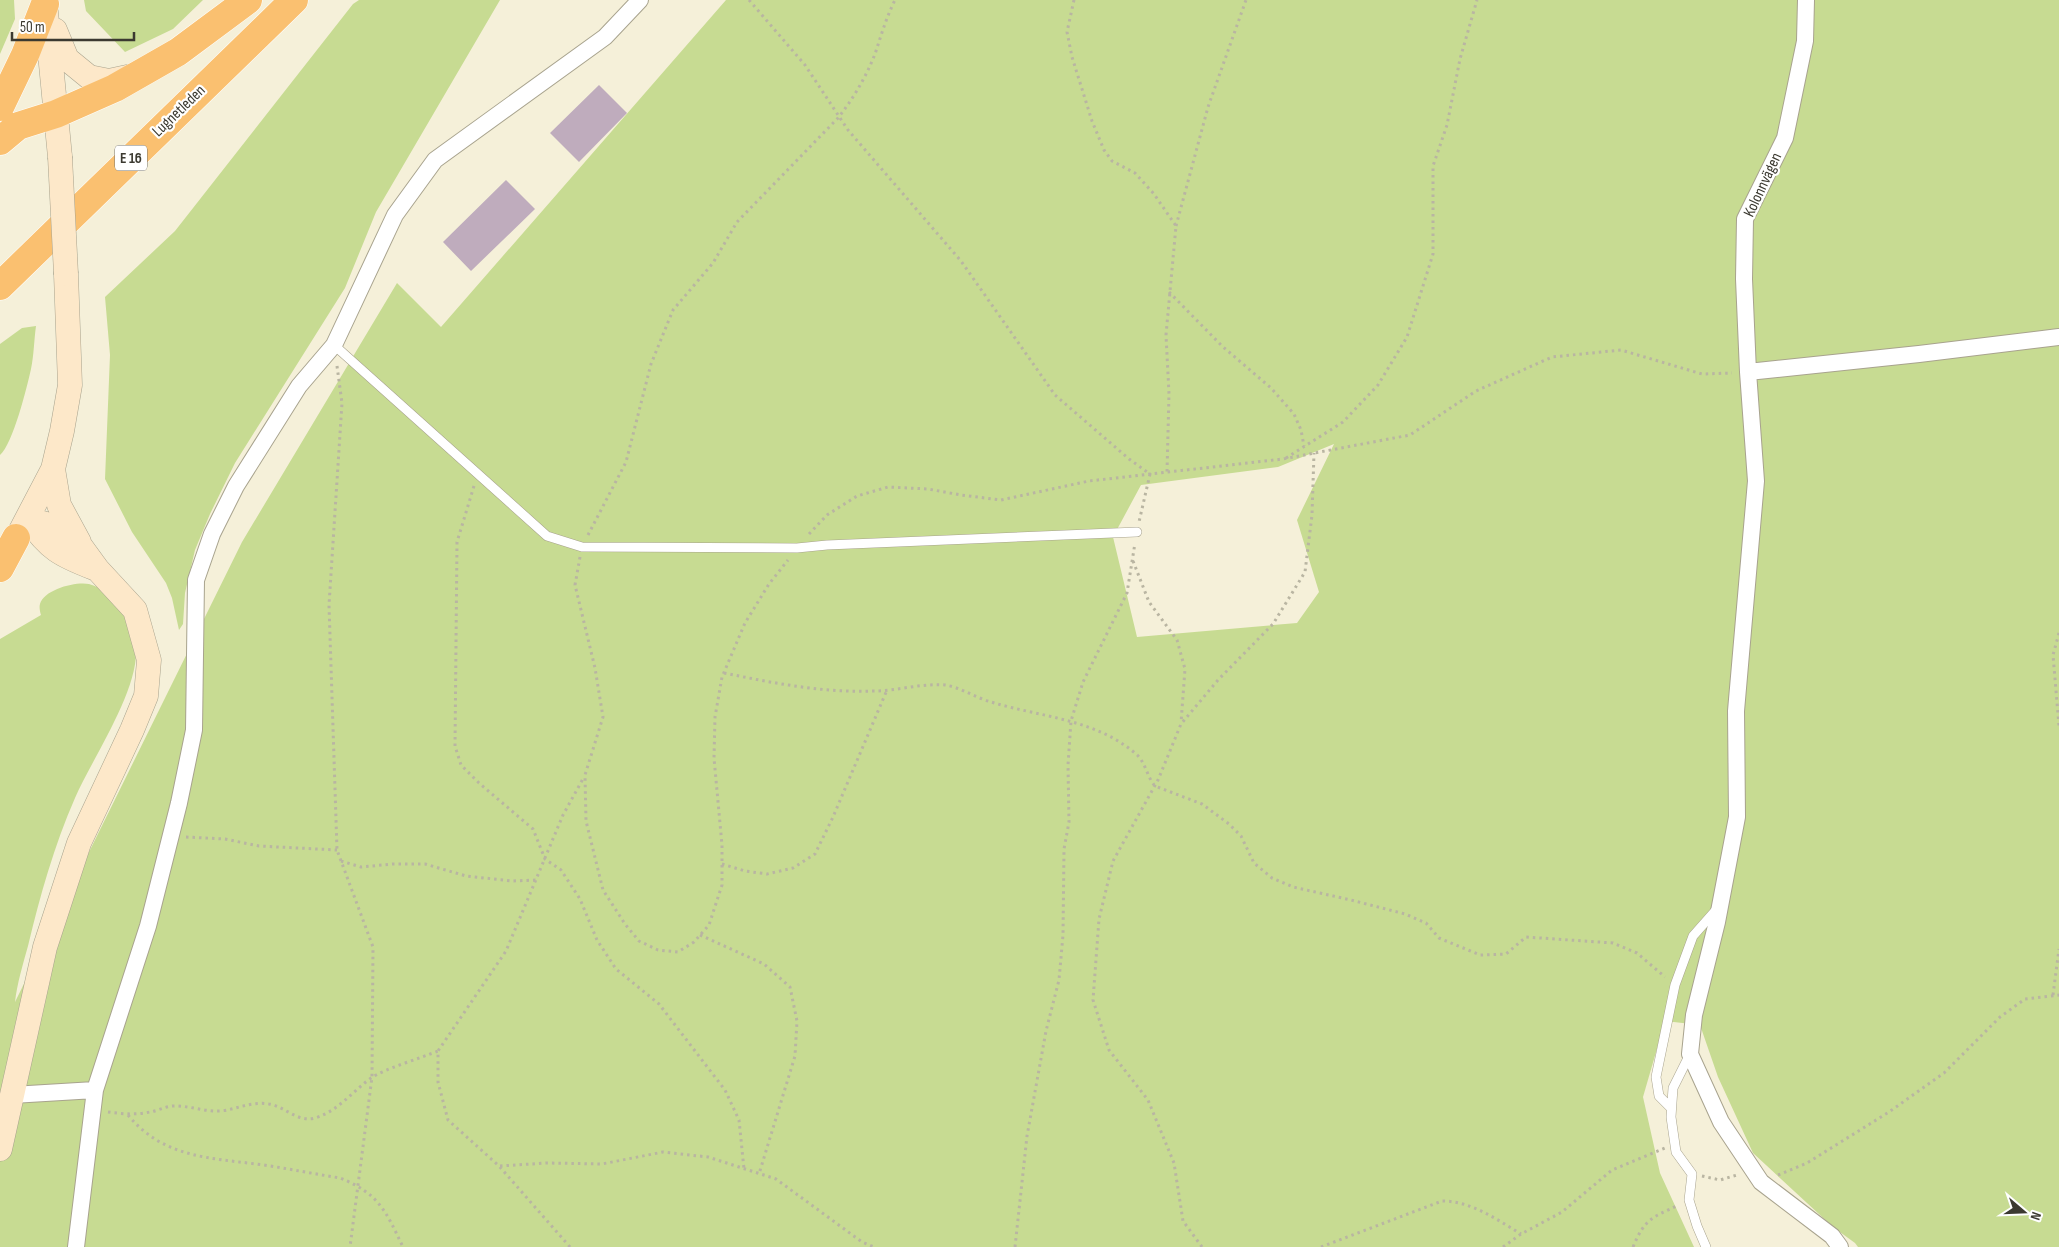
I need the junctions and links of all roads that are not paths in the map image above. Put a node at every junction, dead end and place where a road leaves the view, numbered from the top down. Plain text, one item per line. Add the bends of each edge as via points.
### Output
1 (248, 0) edge
2 (294, 0) edge
3 (640, 0) edge
4 (1806, 0) edge
5 (45, 2) edge
6 (138, 75) junction
7 (0, 107) edge
8 (56, 114) junction
9 (0, 141) edge
10 (0, 286) edge
11 (2059, 337) edge
12 (334, 345) junction
13 (1748, 372) junction
14 (53, 469) junction
15 (1137, 532) road end
16 (15, 534) edge
17 (82, 548) junction
18 (0, 568) edge
19 (98, 570) junction
20 (1721, 905) junction
21 (1690, 1054) junction
22 (95, 1090) junction
23 (12, 1095) junction
24 (1671, 1108) junction
25 (0, 1149) edge
26 (76, 1247) edge
27 (1706, 1247) edge
28 (1840, 1247) edge

1 - 6 highway via 178,52
2 - 10 highway, Lugnetleden / E 16
3 - 12 street via 605,37 435,160 395,215
4 - 13 street, Kolonnvägen via 1806,41 1784,138 1745,219
5 - 6 main road via 67,59 88,77 109,81
5 - 7 highway via 26,54
5 - 8 main road
6 - 8 highway
8 - 9 highway via 18,126
8 - 14 main road, bridge via 70,385
11 - 13 street
12 - 15 lane via 546,536 582,547 797,548
12 - 22 street via 299,386 236,486 212,534 196,580 194,730 148,926
13 - 20 street, Kolonnvägen via 1756,481 1736,711 1738,817
14 - 16 main road
14 - 17 main road via 59,505
16 - 17 main road via 50,525
16 - 18 highway
16 - 19 main road via 41,538 70,559
17 - 19 main road
19 - 23 main road via 135,610 149,660 146,696 79,843 45,947
20 - 21 street, Kolonnvägen via 1694,1015
20 - 24 lane via 1693,936 1675,985 1656,1077 1659,1096
21 - 24 lane via 1673,1088
21 - 28 street via 1721,1122 1757,1176 1832,1236
22 - 23 street
22 - 26 street
23 - 25 main road
24 - 27 lane via 1676,1152 1692,1174 1689,1200

